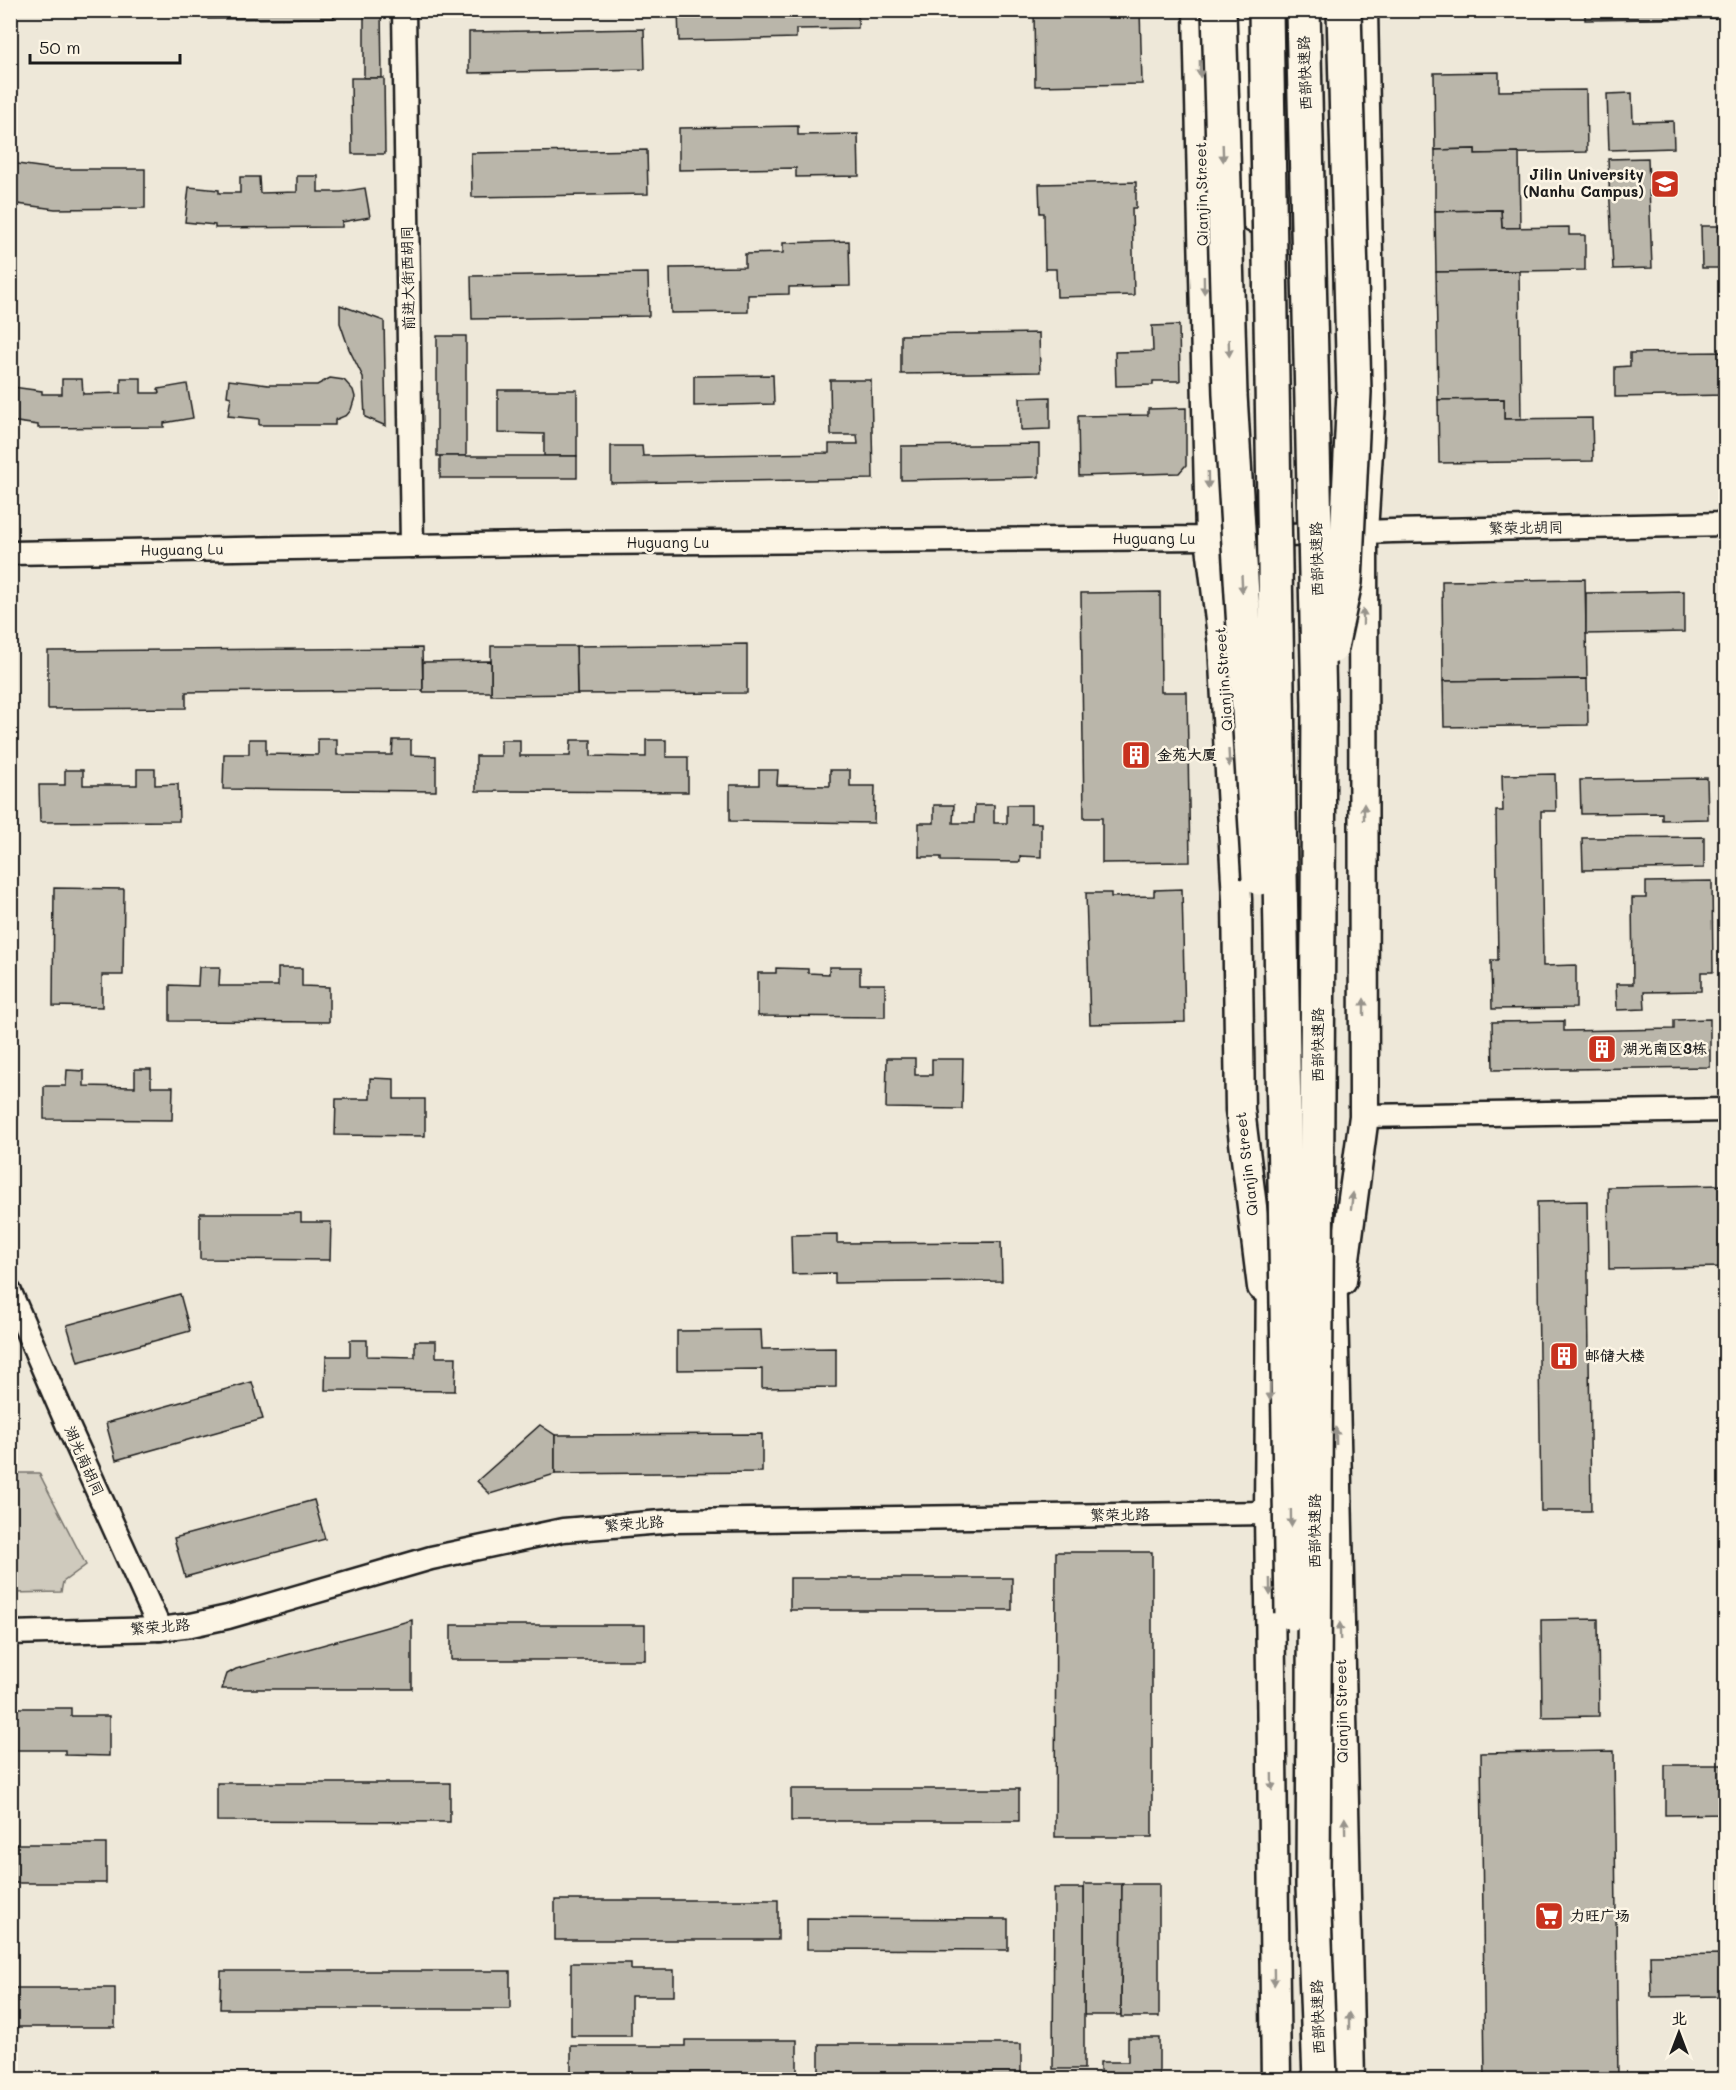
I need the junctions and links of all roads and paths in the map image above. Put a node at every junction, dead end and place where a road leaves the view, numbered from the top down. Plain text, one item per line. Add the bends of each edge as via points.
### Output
1 (404, 10) edge
2 (1198, 10) edge
3 (1219, 10) edge
4 (1246, 10) edge
5 (1266, 10) edge
6 (1303, 10) edge
7 (1317, 10) edge
8 (1344, 10) edge
9 (1363, 10) edge
10 (1725, 524) edge
11 (1363, 532) junction
12 (1326, 534) junction
13 (1263, 537) junction
14 (1210, 538) junction
15 (412, 546) junction
16 (10, 553) edge
17 (1319, 705) junction
18 (1725, 1110) edge
19 (1364, 1116) junction
20 (1286, 1190) junction
21 (10, 1292) edge
22 (1334, 1342) junction
23 (1270, 1346) junction
24 (1269, 1514) junction
25 (160, 1629) junction
26 (10, 1633) edge
27 (1276, 2079) edge
28 (1301, 2079) edge
29 (1320, 2079) edge
30 (1350, 2079) edge

1 - 15 street, 前进大街西胡同
2 -> 14 main road, Qianjin Street
3 -> 20 highway, bridge via 1231,407 1265,977
4 - 13 main road, Qianjin Street
5 - 20 highway, 西部快速路, bridge
6 - 17 highway, 西部快速路, bridge
7 - 12 main road, Qianjin Street
8 - 17 highway, bridge via 1354,392 1345,582
9 - 11 main road, Qianjin Street via 1371,403
10 - 11 street, 繁荣北胡同
11 - 12 street, 繁荣北胡同
19 -> 11 main road, Qianjin Street
12 - 13 street, Huguang Lu
12 - 22 main road, Qianjin Street via 1327,1088
13 - 14 street, Huguang Lu
13 - 23 main road, Qianjin Street via 1272,879 1274,1118
14 - 15 street, Huguang Lu
14 -> 23 main road, Qianjin Street via 1223,645 1235,864 1240,1110
15 - 16 street, Huguang Lu
17 - 29 highway, 西部快速路, bridge via 1313,1886
18 - 19 street
22 -> 19 main road, Qianjin Street
20 -> 28 highway, 西部快速路, bridge
21 - 25 street, 湖光南胡同
30 -> 22 main road, Qianjin Street
23 -> 24 main road, Qianjin Street
24 - 25 street, 繁荣北路 via 675,1521 563,1530 431,1558 228,1617
24 -> 27 main road, Qianjin Street
25 - 26 street, 繁荣北路

